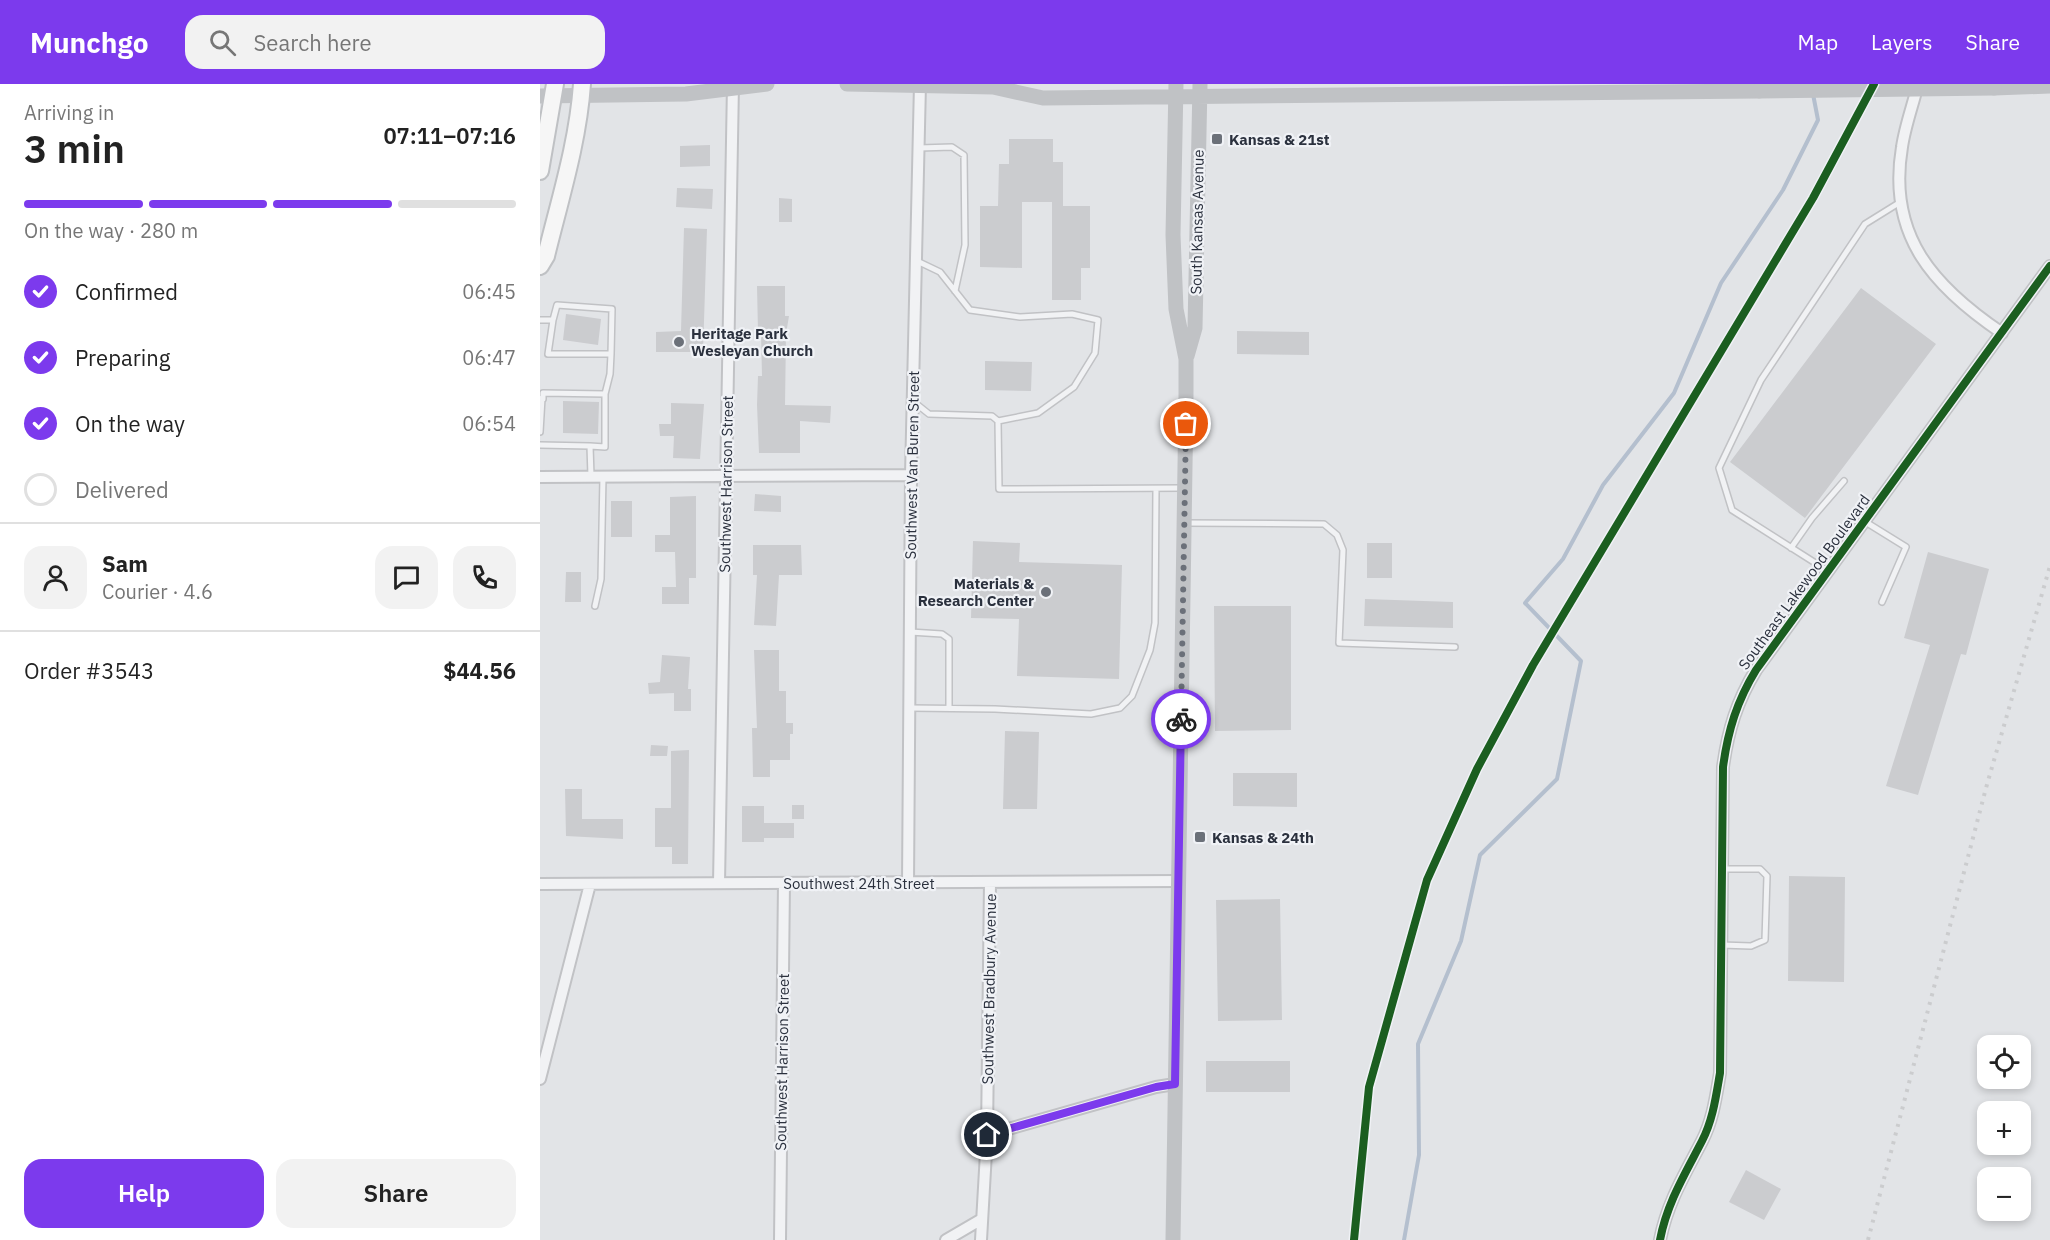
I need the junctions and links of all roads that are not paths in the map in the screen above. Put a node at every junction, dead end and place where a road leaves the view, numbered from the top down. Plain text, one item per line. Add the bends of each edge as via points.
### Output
1 (767, 84) edge
2 (847, 84) edge
3 (1918, 84) edge
4 (920, 85) edge
5 (998, 85) edge
6 (2050, 86) edge
7 (733, 87) edge
8 (582, 90) edge
9 (1176, 91) edge
10 (1200, 91) edge
11 (550, 92) edge
12 (918, 148) junction
13 (540, 171) edge
14 (1902, 201) junction
15 (916, 261) junction
16 (540, 266) edge
17 (2050, 266) edge
18 (955, 291) junction
19 (540, 320) edge
20 (553, 320) junction
21 (2002, 333) junction
22 (610, 354) junction
23 (1186, 359) junction
24 (605, 394) junction
25 (542, 398) edge
26 (913, 401) junction
27 (998, 421) junction
28 (540, 432) edge
29 (540, 445) edge
30 (590, 446) junction
31 (911, 475) junction
32 (591, 476) junction
33 (603, 476) junction
34 (726, 476) junction
35 (540, 477) edge
36 (1844, 481) dead end
37 (1185, 488) junction
38 (1156, 489) junction
39 (1864, 521) junction
40 (1184, 523) junction
41 (1791, 548) junction
42 (1828, 571) junction
43 (1882, 602) dead end
44 (595, 606) dead end
45 (910, 632) junction
46 (1455, 647) dead end
47 (910, 708) junction
48 (949, 708) junction
49 (1722, 869) junction
50 (1179, 881) junction
51 (990, 882) junction
52 (719, 883) junction
53 (784, 883) junction
54 (908, 883) junction
55 (540, 884) edge
56 (590, 884) junction
57 (1721, 945) junction
58 (540, 1079) edge
59 (1175, 1084) junction
60 (987, 1135) junction
61 (982, 1219) junction
62 (780, 1240) edge
63 (946, 1240) edge
64 (981, 1240) edge
65 (1173, 1240) edge
66 (1660, 1240) edge

1 - 7 main road
2 - 4 main road
3 - 14 street via 1901,149
4 - 5 main road
4 - 12 street, Southwest Van Buren Street
5 - 9 main road via 1043,98
6 - 10 main road, bridge via 1759,91
7 - 8 main road via 686,94
7 - 34 street, Southwest Harrison Street
8 - 11 main road
8 - 16 main road via 564,187
9 - 10 main road
9 - 23 main road, South Kansas Avenue via 1175,298
10 - 23 main road, South Kansas Avenue via 1195,328
11 - 13 main road
12 - 15 street, Southwest Van Buren Street
12 - 18 lane via 952,147 964,155 965,245
14 - 21 street via 1918,250 1931,272 1958,302
14 - 41 lane via 1865,224 1761,380 1719,468 1732,510
15 - 18 lane via 940,272
15 - 26 street, Southwest Van Buren Street
17 - 21 street, Southeast Lakewood Boulevard
18 - 27 lane via 970,310 1020,317 1071,314 1098,320 1095,353 1074,387 1038,413
19 - 20 lane
20 - 22 lane via 548,354
20 - 22 lane via 557,305 612,309
21 - 39 street, Southeast Lakewood Boulevard
22 - 24 lane
23 - 37 main road, South Kansas Avenue
24 - 25 lane via 543,393
24 - 30 lane via 605,447
25 - 28 lane
26 - 27 lane via 929,414 992,416
26 - 31 street, Southwest Van Buren Street
27 - 38 lane via 999,489
29 - 30 lane
30 - 32 lane
31 - 34 street
31 - 45 street, Southwest Van Buren Street
32 - 33 street
32 - 35 street
33 - 34 street
33 - 44 lane via 601,579
34 - 52 street, Southwest Harrison Street
36 - 41 lane
37 - 38 lane
37 - 40 main road, South Kansas Avenue
38 - 48 lane via 1155,623 1150,650 1132,696 1120,708 1091,714
39 - 42 street, Southeast Lakewood Boulevard
39 - 43 lane via 1906,547
40 - 46 lane via 1324,524 1337,535 1343,550 1340,643
40 - 50 main road, South Kansas Avenue
41 - 42 lane
42 - 49 street, Southeast Lakewood Boulevard via 1756,670 1730,725 1723,767
45 - 47 street, Southwest Van Buren Street
45 - 48 lane via 942,634 949,639
47 - 48 lane
47 - 54 street, Southwest Van Buren Street
49 - 57 street, Southeast Lakewood Boulevard
49 - 57 lane via 1760,869 1767,876 1766,940 1751,946
50 - 51 street, Southwest 24th Street
50 - 59 main road, South Kansas Avenue
51 - 54 street, Southwest 24th Street
51 - 60 street, Southwest Bradbury Avenue
52 - 53 street, Southwest 24th Street
52 - 56 street, Southwest 24th Street
53 - 54 street, Southwest 24th Street
53 - 62 street, Southwest Harrison Street
55 - 56 street, Southwest 24th Street
56 - 58 street
57 - 66 street, Southeast Lakewood Boulevard via 1720,1073 1716,1100 1702,1142 1671,1202
59 - 60 street
59 - 65 main road, South Kansas Avenue
60 - 61 street, Southwest Bradbury Avenue
61 - 63 street
61 - 64 street, Southwest Bradbury Avenue

